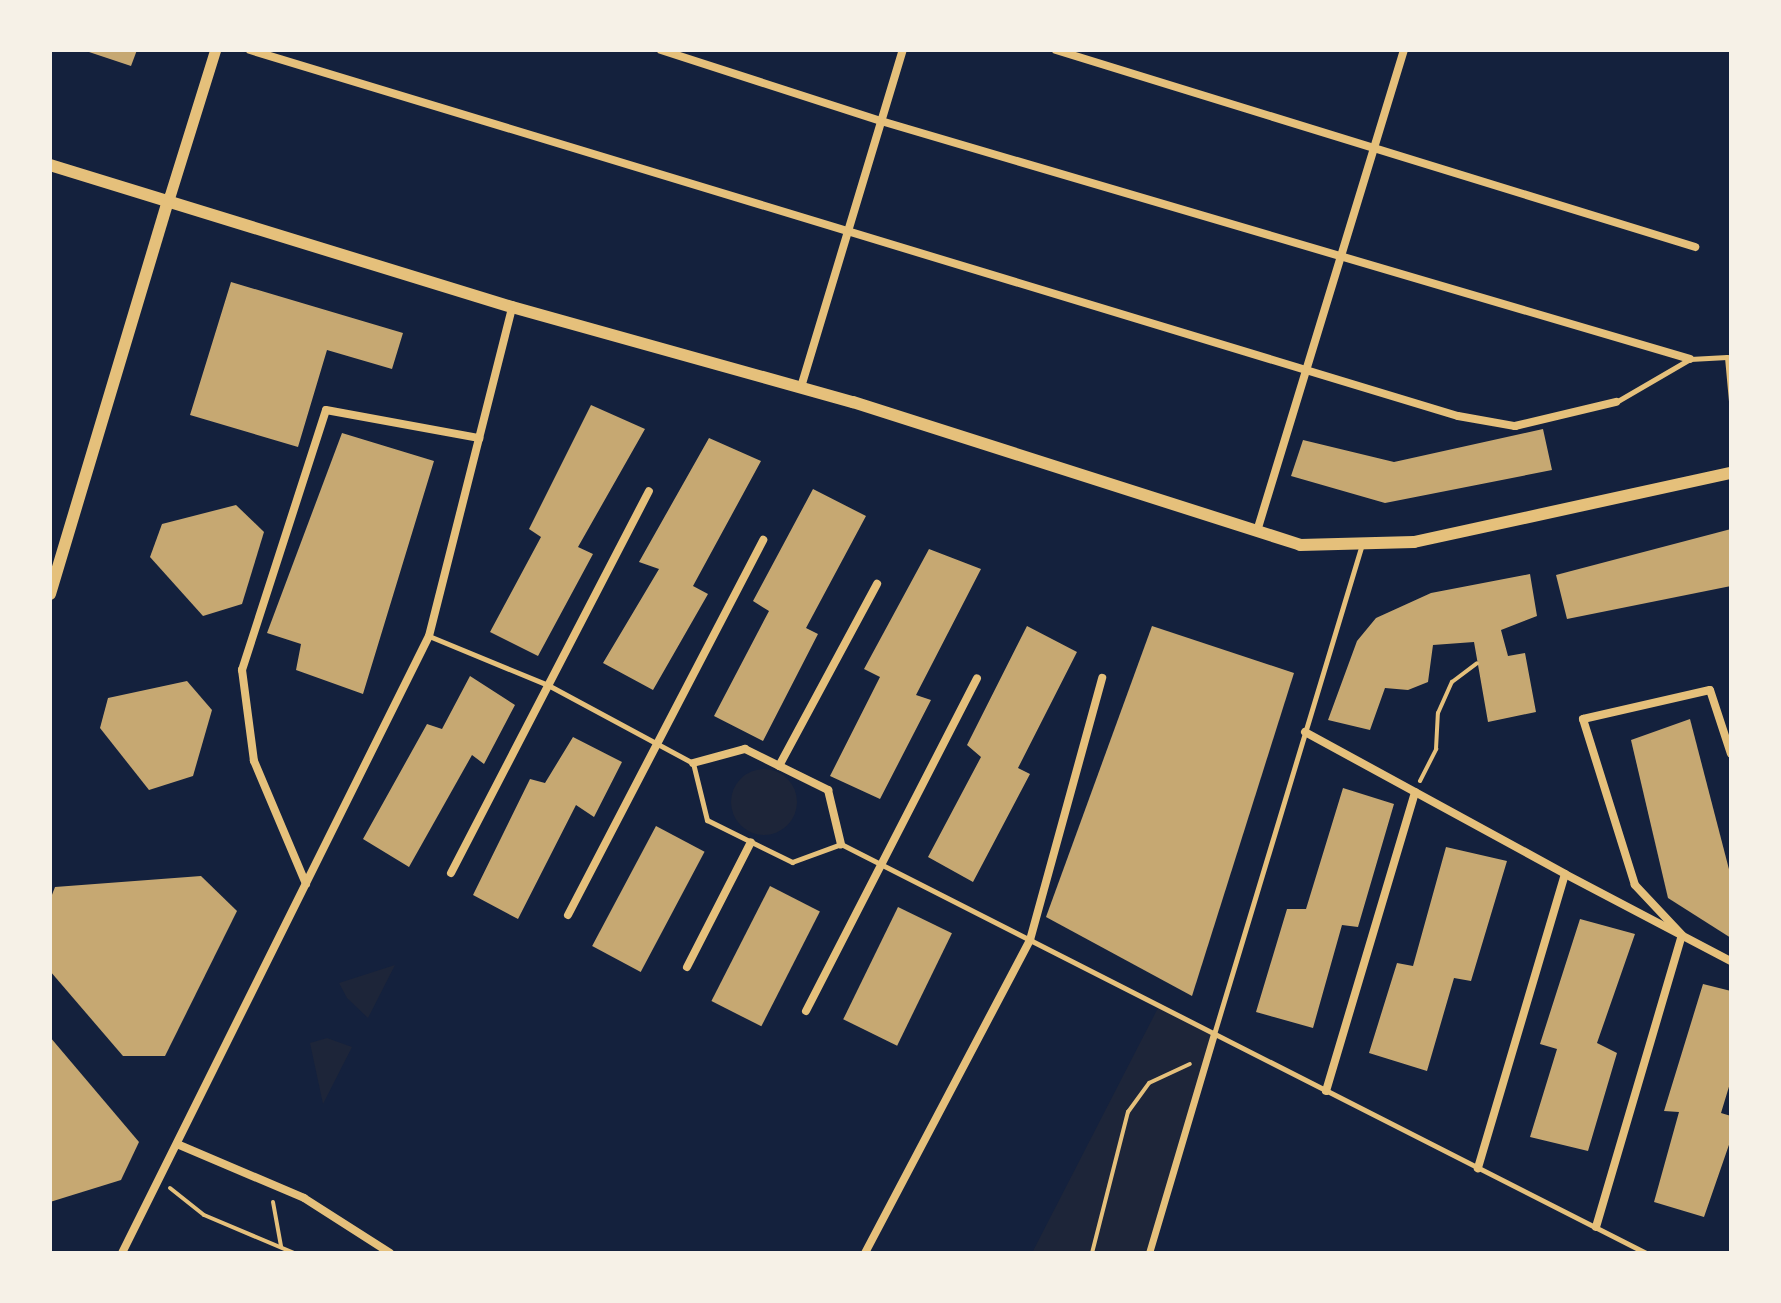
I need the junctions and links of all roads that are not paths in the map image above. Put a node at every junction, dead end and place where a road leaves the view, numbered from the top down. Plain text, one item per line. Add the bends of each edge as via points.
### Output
1 (215, 50) edge
2 (250, 50) edge
3 (661, 50) edge
4 (903, 50) edge
5 (1056, 50) edge
6 (1404, 50) edge
7 (881, 121) junction
8 (1374, 149) junction
9 (50, 165) edge
10 (169, 198) junction
11 (848, 229) junction
12 (1695, 247) dead end
13 (1342, 255) junction
14 (512, 307) junction
15 (1690, 359) junction
16 (1306, 369) junction
17 (801, 387) junction
18 (1731, 401) edge
19 (1616, 402) joint
20 (479, 438) junction
21 (1731, 473) edge
22 (649, 491) dead end
23 (1257, 531) junction
24 (763, 540) dead end
25 (1362, 543) junction
26 (877, 584) dead end
27 (50, 594) edge
28 (429, 636) junction
29 (977, 678) dead end
30 (1102, 678) dead end
31 (548, 685) junction
32 (1305, 732) junction
33 (657, 743) junction
34 (1731, 754) edge
35 (693, 763) junction
36 (779, 766) junction
37 (1415, 792) junction
38 (751, 842) junction
39 (841, 844) junction
40 (883, 866) junction
41 (451, 873) dead end
42 (1565, 874) junction
43 (306, 884) junction
44 (568, 915) dead end
45 (1682, 935) junction
46 (1030, 940) junction
47 (1731, 961) edge
48 (687, 967) dead end
49 (806, 1011) dead end
50 (1214, 1034) junction
51 (1326, 1091) junction
52 (177, 1144) junction
53 (1478, 1168) junction
54 (1596, 1227) junction
55 (122, 1253) edge
56 (390, 1253) edge
57 (865, 1253) edge
58 (1149, 1253) edge
59 (1646, 1253) edge

1 - 10 street
2 - 11 street
3 - 7 street
4 - 7 street
5 - 8 street
6 - 8 street
7 - 11 street
7 - 13 street
8 - 12 street
8 - 13 street
9 - 10 main road
10 - 14 main road
10 - 27 main road
11 - 16 street
11 - 17 street
13 - 15 street
13 - 16 street
14 - 17 main road
14 - 20 street
15 - 18 lane via 1727,357
15 - 19 lane
16 - 19 street via 1458,416 1515,426
16 - 23 street
17 - 23 main road
20 - 28 street
20 - 43 street via 326,410 242,670 254,761
21 - 25 main road via 1414,542
22 - 31 street
23 - 25 main road via 1300,545
24 - 33 street
25 - 32 lane
26 - 36 street
28 - 31 lane
28 - 43 street
29 - 40 street
30 - 46 street
31 - 33 lane
31 - 41 street
32 - 37 street
32 - 50 lane
33 - 35 lane
33 - 44 street
34 - 45 street via 1710,690 1583,719 1635,885
35 - 36 street via 745,749
35 - 38 lane via 707,820
36 - 39 street via 828,790
37 - 42 street
37 - 51 street
38 - 39 lane via 792,862
38 - 48 street
39 - 40 lane
40 - 46 lane
40 - 49 street
42 - 45 street
42 - 53 street
43 - 52 street
45 - 47 street
45 - 54 street
46 - 50 lane
46 - 57 street
50 - 51 lane
50 - 58 street
51 - 53 lane
52 - 55 street
52 - 56 street via 274,1185
53 - 54 lane
54 - 59 lane

